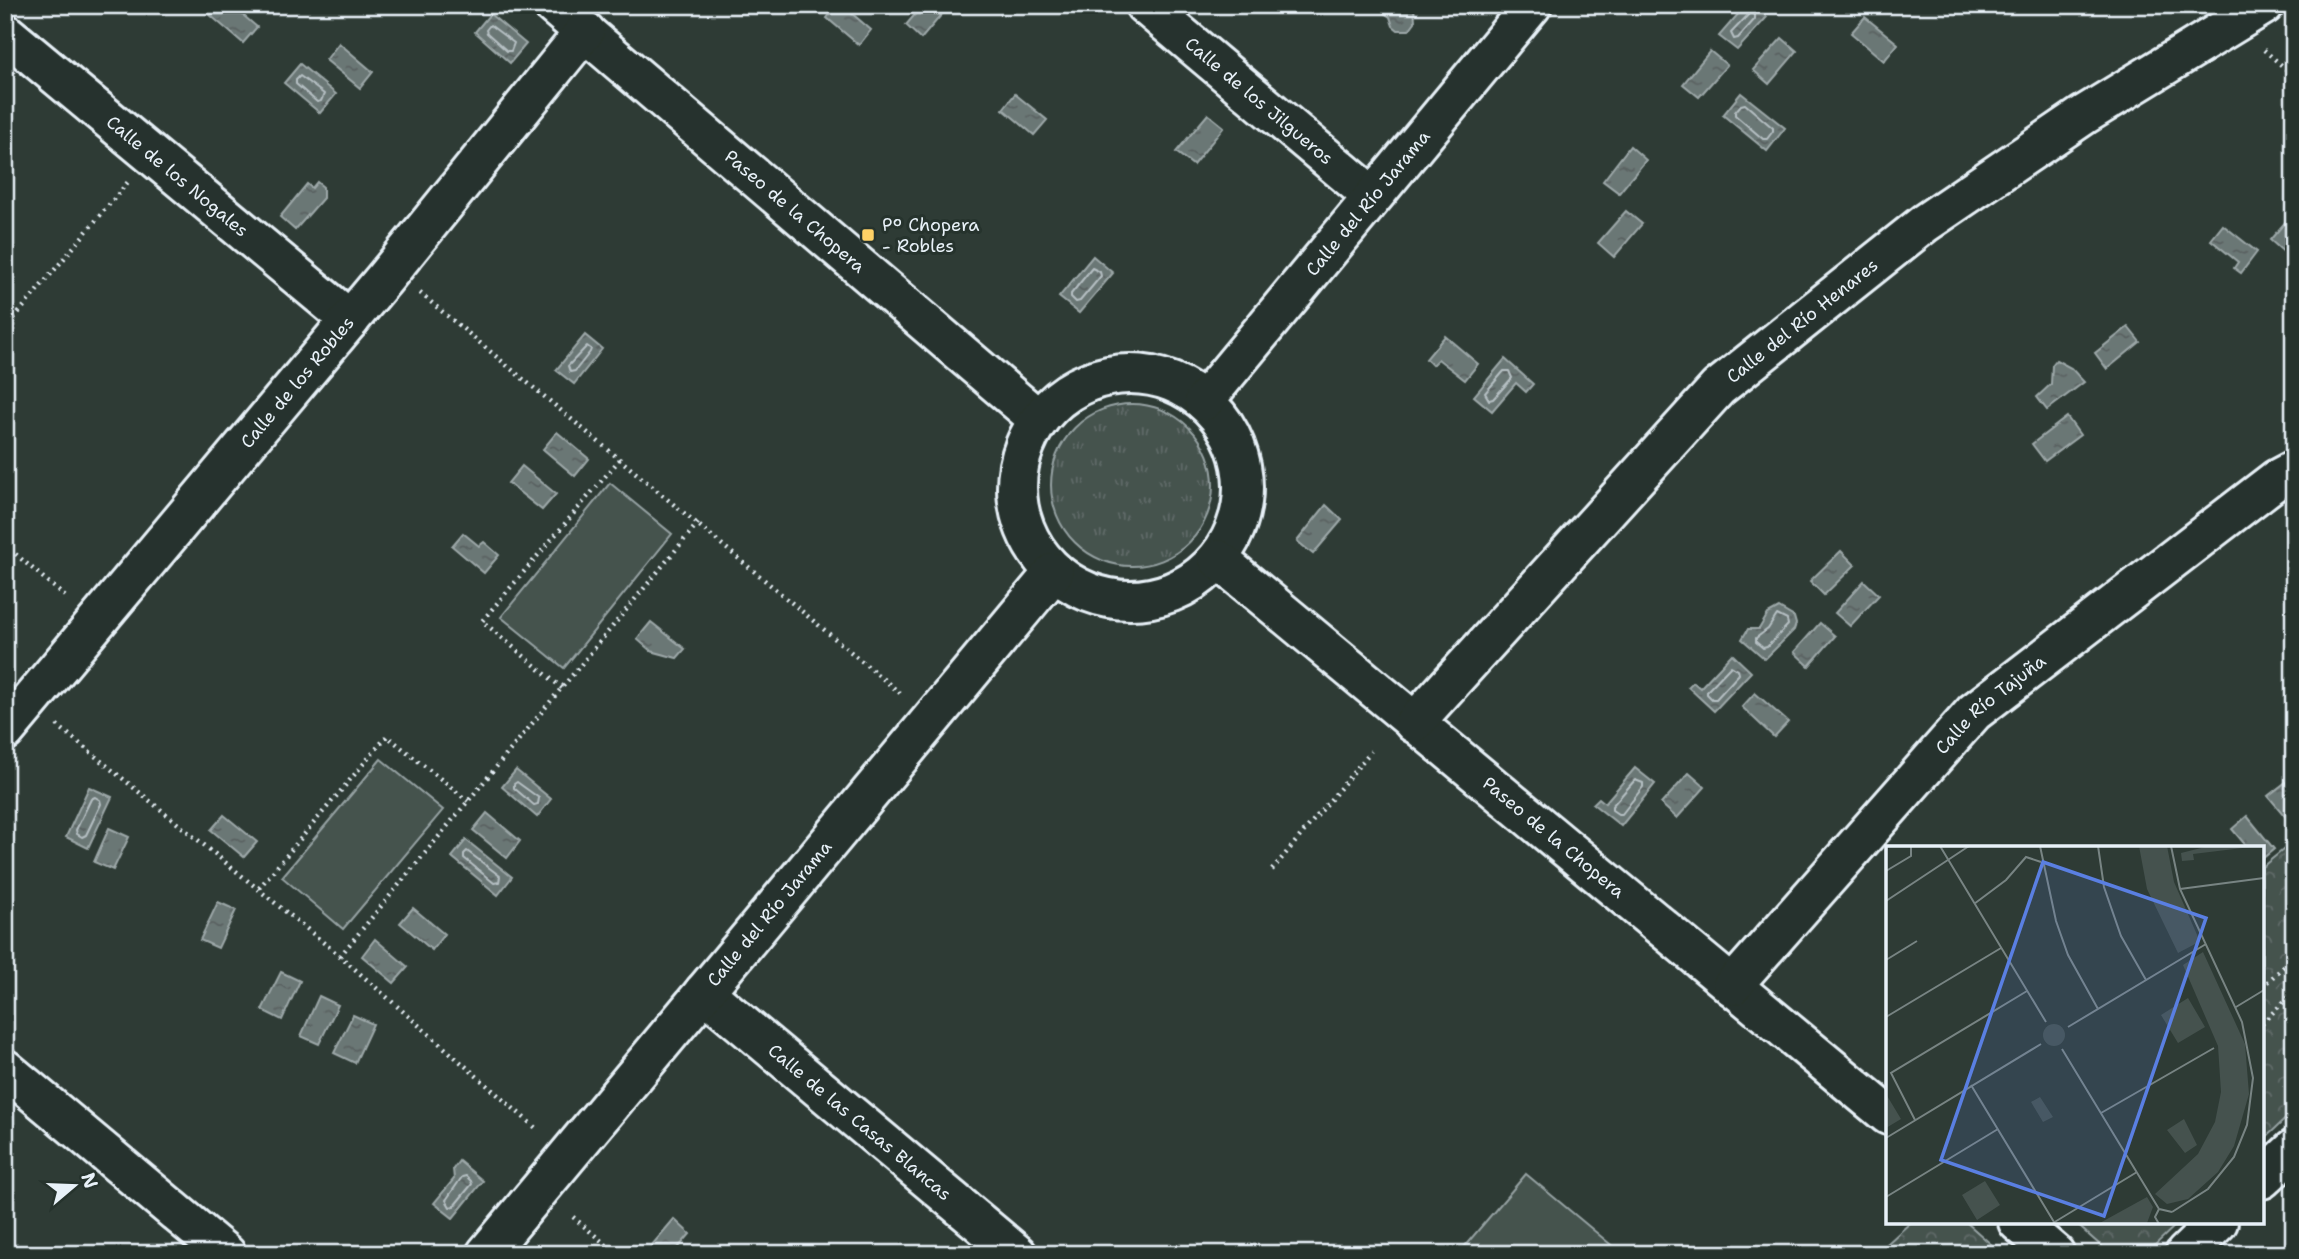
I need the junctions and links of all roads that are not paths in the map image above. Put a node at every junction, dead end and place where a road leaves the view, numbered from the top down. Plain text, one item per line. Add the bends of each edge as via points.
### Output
1 (552, 5) edge
2 (1145, 5) edge
3 (1532, 5) edge
4 (2264, 5) edge
5 (585, 31) junction
6 (5, 33) edge
7 (1372, 196) junction
8 (350, 320) junction
9 (1204, 401) junction
10 (1038, 419) junction
11 (2294, 470) edge
12 (1218, 559) junction
13 (1054, 572) junction
14 (1414, 723) junction
15 (5, 731) edge
16 (1732, 986) junction
17 (704, 992) junction
18 (5, 1069) edge
19 (1886, 1113) edge
20 (2294, 1149) edge
21 (2264, 1177) edge
22 (2020, 1224) edge
23 (2216, 1224) edge
24 (226, 1254) edge
25 (486, 1254) edge
26 (1017, 1254) edge
27 (2055, 1254) edge
28 (2185, 1254) edge

1 - 5 street, Paseo de la Chopera
2 - 7 street, Calle de los Jilgueros
3 - 7 street, Calle del Río Jarama
4 - 14 street, Calle del Río Henares via 2084,115 1924,223 1718,388
5 - 8 street, Calle de los Robles
5 - 10 street, Paseo de la Chopera
6 - 8 street, Calle de los Nogales
7 - 9 street, Calle del Río Jarama
8 - 15 street, Calle de los Robles
9 - 10 street via 1172,381 1136,373 1111,375 1065,393
9 - 12 street via 1227,427 1240,460 1243,495 1236,529
10 - 13 street via 1020,456 1016,498 1028,539
11 - 16 street, Calle Río Tajuña via 1974,712
12 - 13 street via 1191,584 1157,598 1120,601 1085,592
12 - 14 street, Paseo de la Chopera
13 - 17 street, Calle del Río Jarama
14 - 16 street, Paseo de la Chopera
16 - 19 street, Paseo de la Chopera
17 - 25 street, Calle del Río Jarama
17 - 26 street, Calle de las Casas Blancas
18 - 24 street
20 - 21 street
22 - 27 street
23 - 28 street

